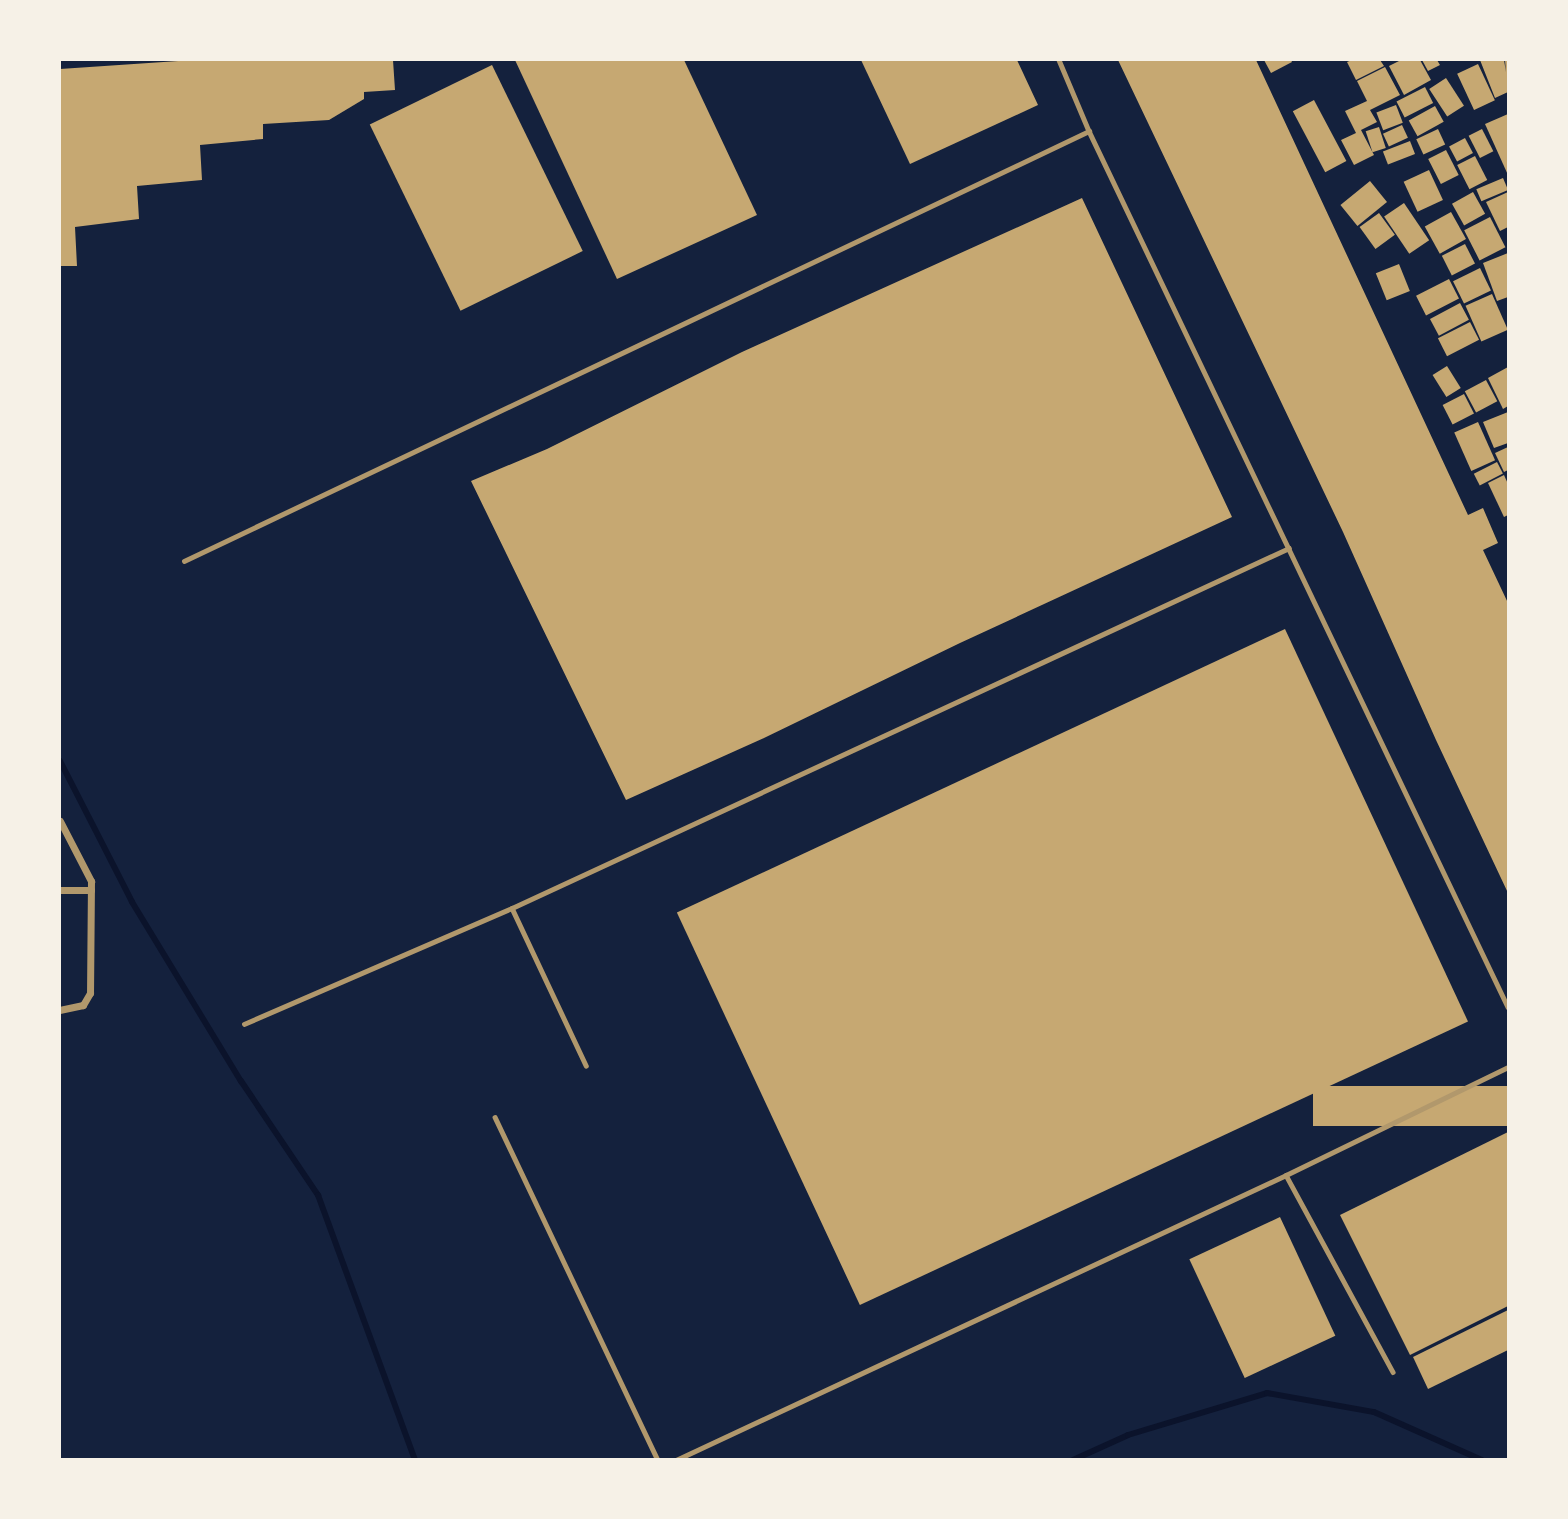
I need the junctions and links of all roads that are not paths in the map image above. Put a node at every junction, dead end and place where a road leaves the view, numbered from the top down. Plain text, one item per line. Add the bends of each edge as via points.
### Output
1 (1059, 60) edge
2 (1089, 131) junction
3 (1289, 548) junction
4 (184, 561) dead end
5 (60, 821) edge
6 (60, 890) edge
7 (91, 890) junction
8 (512, 908) junction
9 (1508, 1007) edge
10 (60, 1010) edge
11 (244, 1024) dead end
12 (586, 1065) dead end
13 (1508, 1067) edge
14 (495, 1117) dead end
15 (1286, 1175) junction
16 (1394, 1372) dead end
17 (658, 1460) edge
18 (676, 1460) edge

1 - 2 lane
2 - 3 lane
2 - 4 lane
3 - 8 lane
3 - 9 lane
5 - 7 street via 91,881
6 - 7 street
7 - 10 street via 90,993 83,1005
8 - 11 lane
8 - 12 lane
13 - 15 lane
14 - 17 lane
15 - 16 lane
15 - 18 lane

